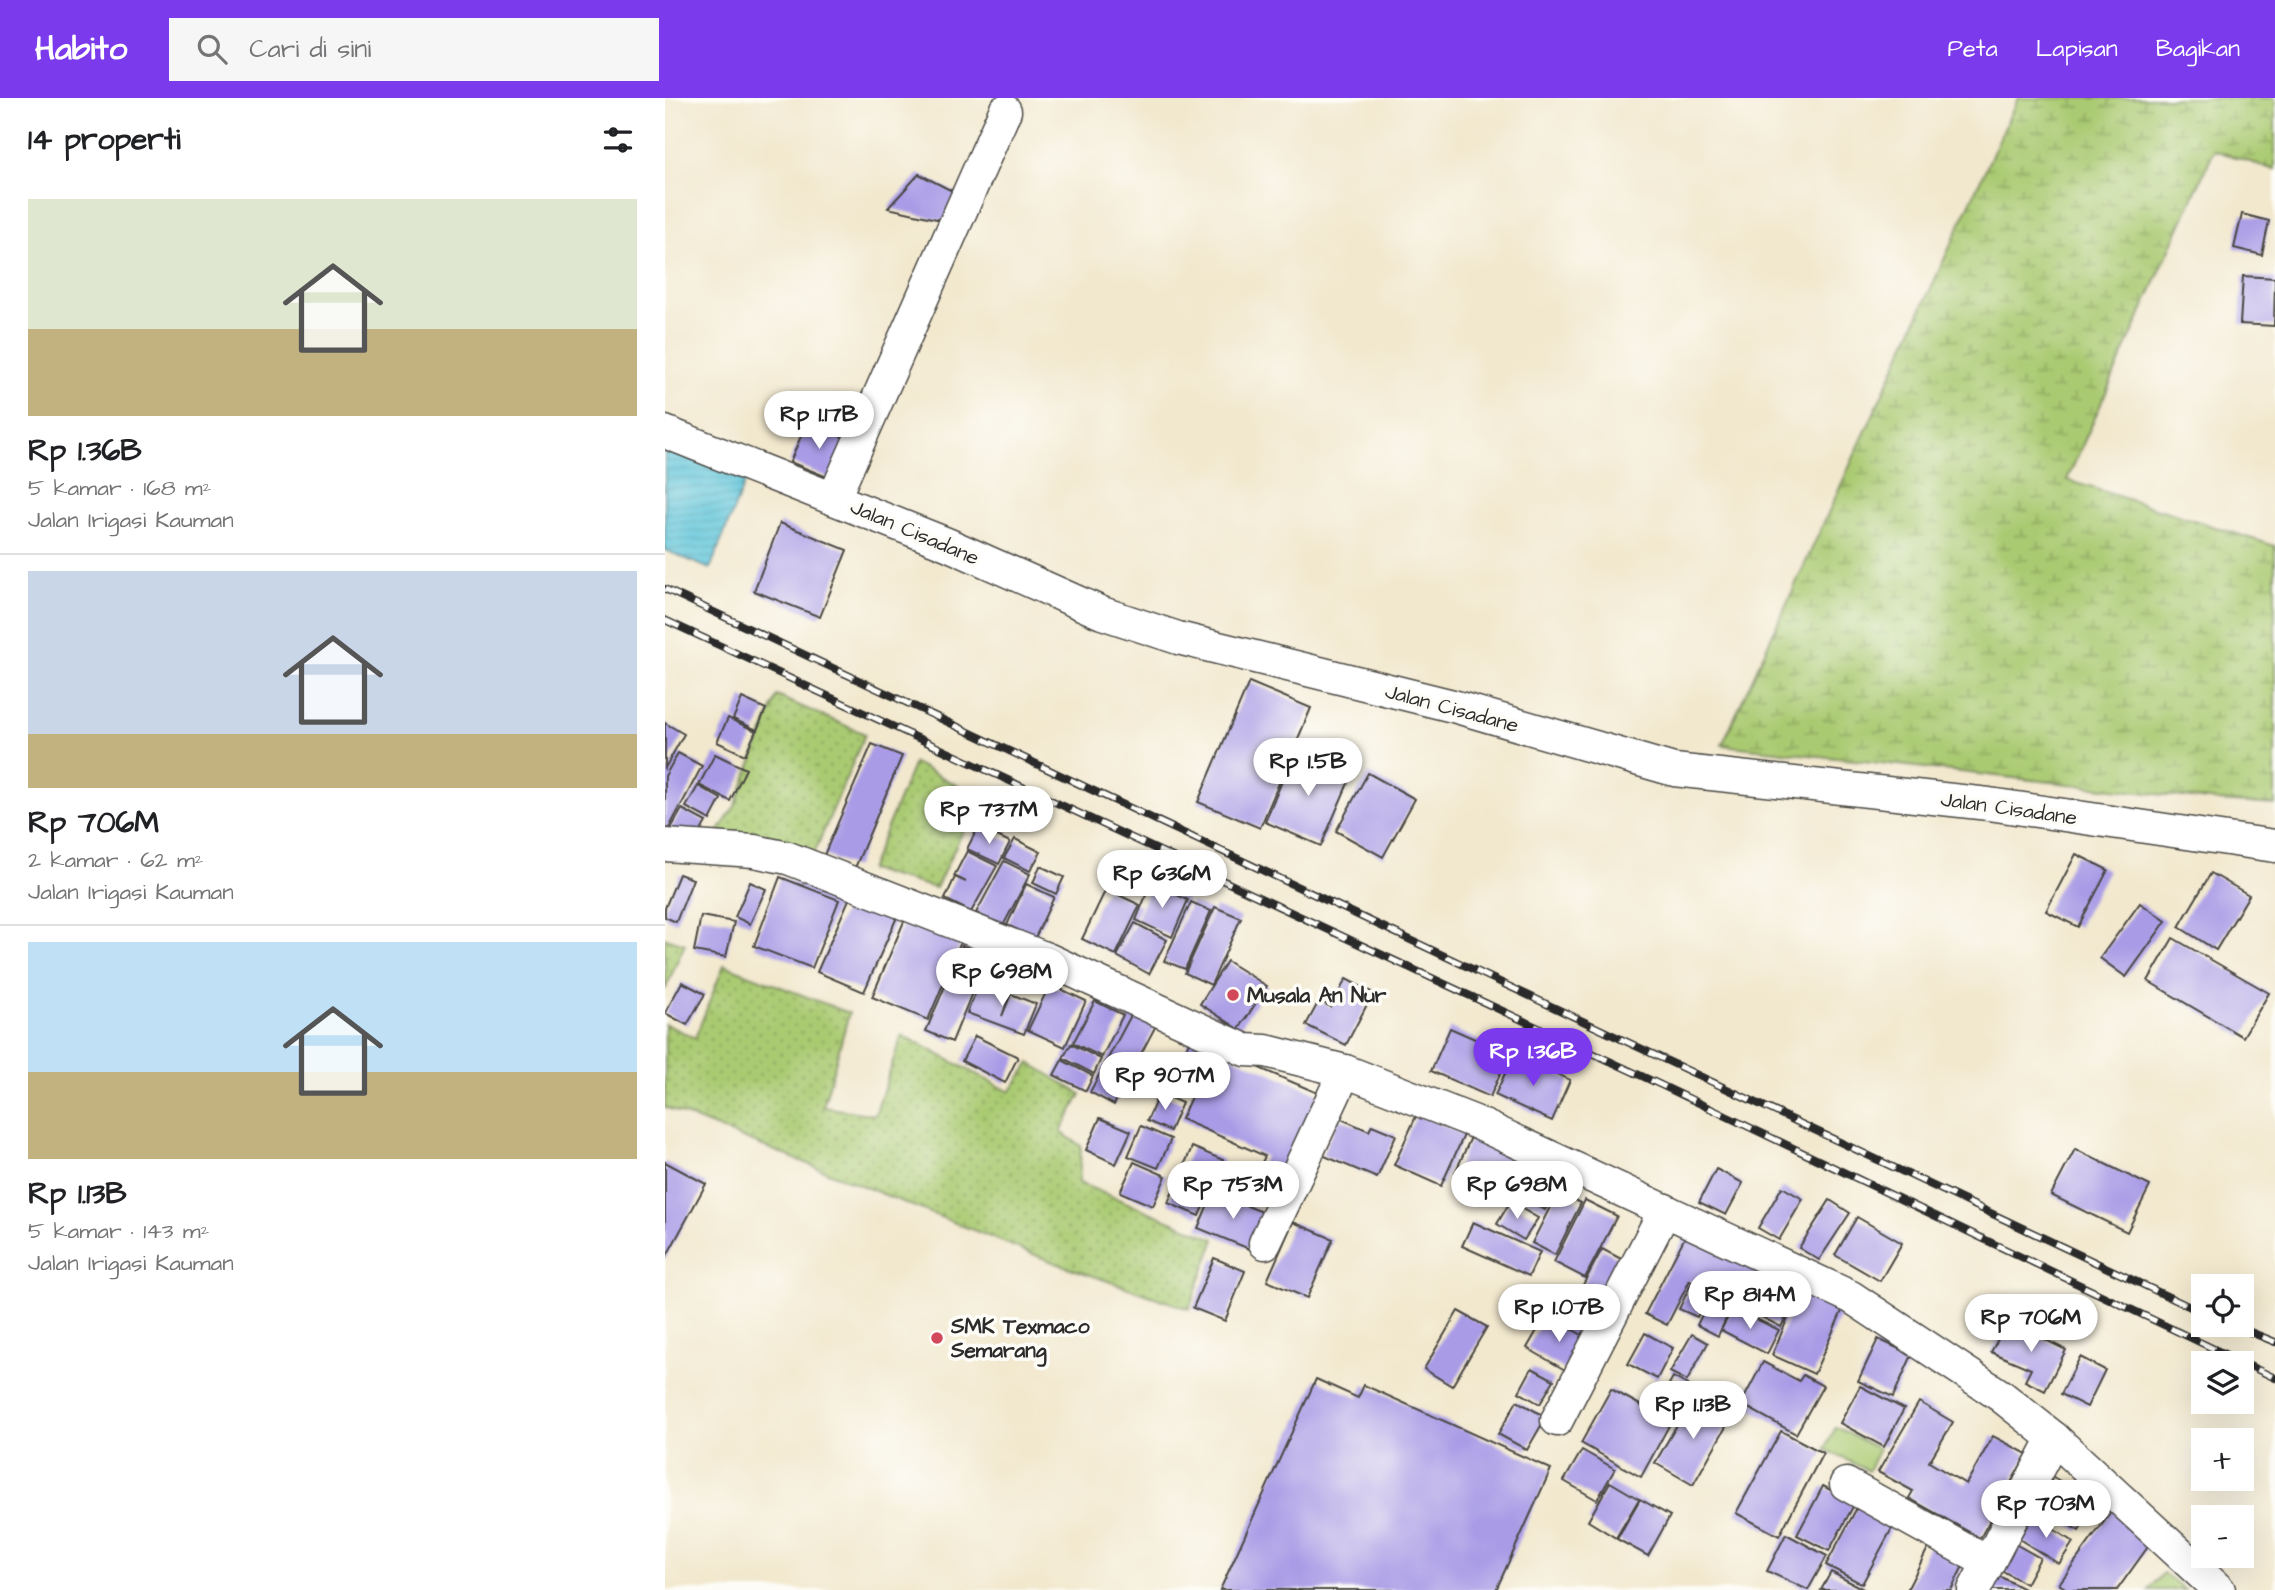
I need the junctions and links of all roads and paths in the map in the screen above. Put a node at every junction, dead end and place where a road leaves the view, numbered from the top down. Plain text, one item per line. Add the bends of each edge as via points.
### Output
1 (1006, 111) dead end
2 (665, 432) edge
3 (834, 498) junction
4 (665, 845) edge
5 (2275, 846) edge
6 (1345, 1071) junction
7 (1665, 1210) junction
8 (1265, 1243) dead end
9 (1557, 1420) dead end
10 (2055, 1438) junction
11 (1846, 1484) dead end
12 (1987, 1562) junction
13 (1974, 1590) edge
14 (2219, 1590) edge

1 - 3 street
2 - 3 street, Jalan Cisadane
3 - 5 street, Jalan Cisadane via 1102,613 1178,638 1453,706 1674,770 1989,804
4 - 6 street via 788,858 1047,959 1245,1050
6 - 7 street via 1475,1122
6 - 8 street
7 - 9 street
7 - 10 street via 1851,1297
10 - 12 street
10 - 14 street
11 - 12 street
12 - 13 street

